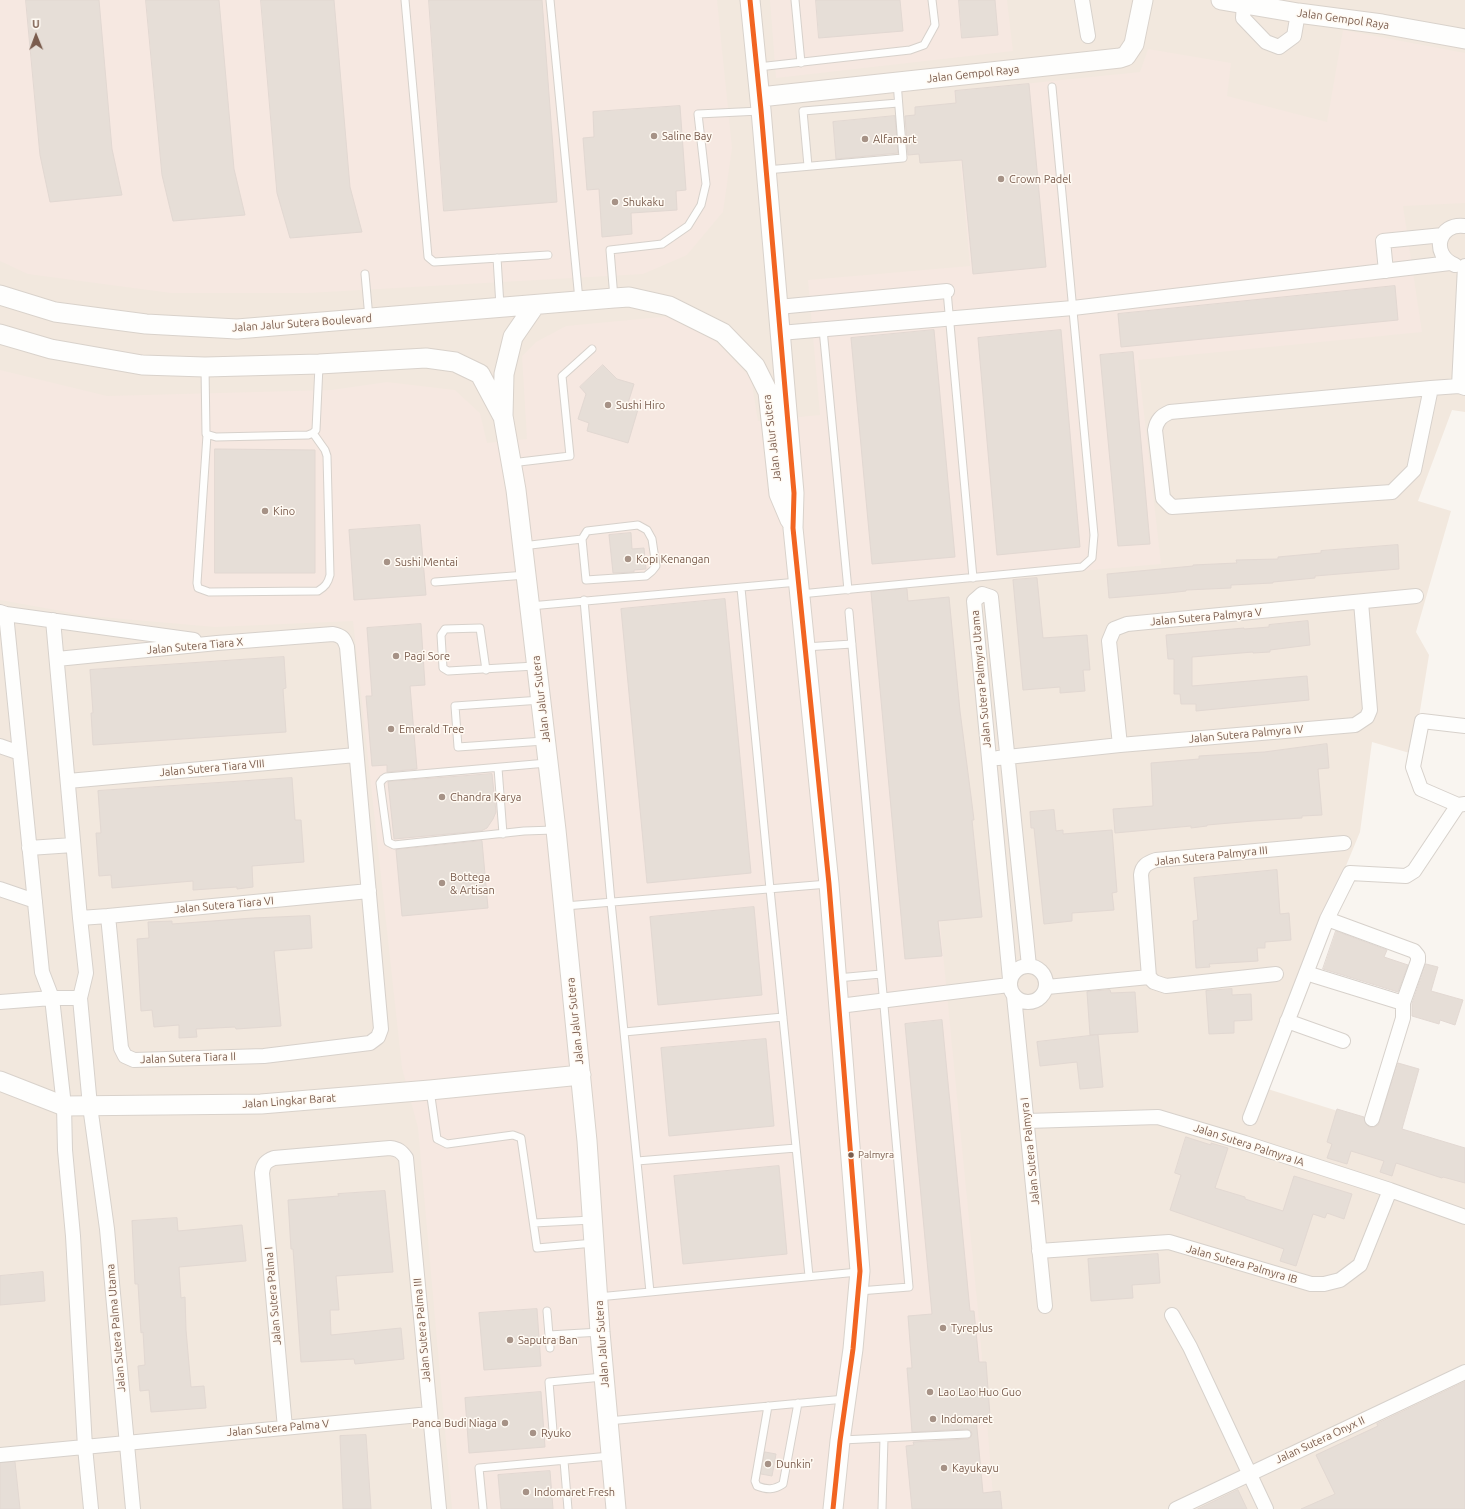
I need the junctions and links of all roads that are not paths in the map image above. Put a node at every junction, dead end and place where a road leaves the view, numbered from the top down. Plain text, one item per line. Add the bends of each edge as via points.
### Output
1 (404, 0) edge
2 (550, 0) edge
3 (750, 0) edge
4 (795, 0) edge
5 (932, 0) edge
6 (1082, 0) edge
7 (1143, 0) edge
8 (1221, 0) edge
9 (1244, 4) junction
10 (1298, 13) junction
11 (1088, 36) dead end
12 (1465, 39) edge
13 (801, 62) junction
14 (757, 67) junction
15 (897, 82) junction
16 (1052, 87) dead end
17 (898, 103) junction
18 (761, 104) junction
19 (808, 166) junction
20 (766, 170) junction
21 (1465, 226) edge
22 (1443, 235) junction
23 (548, 255) dead end
24 (497, 258) junction
25 (1450, 263) junction
26 (1465, 266) edge
27 (1386, 271) junction
28 (365, 274) dead end
29 (1464, 287) edge
30 (947, 291) joint
31 (0, 295) edge
32 (614, 298) junction
33 (579, 300) junction
34 (535, 305) junction
35 (778, 307) junction
36 (500, 308) junction
37 (1073, 308) junction
38 (369, 318) junction
39 (949, 319) junction
40 (823, 329) junction
41 (780, 333) junction
42 (0, 334) edge
43 (592, 349) dead end
44 (319, 364) junction
45 (204, 367) junction
46 (1462, 387) edge
47 (1431, 388) junction
48 (503, 416) junction
49 (313, 433) junction
50 (207, 435) junction
51 (511, 463) junction
52 (793, 528) junction
53 (582, 539) junction
54 (522, 546) junction
55 (526, 575) junction
56 (973, 578) junction
57 (435, 582) dead end
58 (742, 588) junction
59 (799, 588) junction
60 (848, 590) junction
61 (1416, 596) dead end
62 (584, 600) junction
63 (1362, 602) junction
64 (530, 606) junction
65 (849, 612) dead end
66 (3, 613) edge
67 (53, 620) junction
68 (217, 643) junction
69 (852, 644) junction
70 (805, 647) junction
71 (57, 659) junction
72 (538, 666) junction
73 (486, 670) junction
74 (542, 700) junction
75 (1465, 726) edge
76 (546, 741) junction
77 (1120, 745) junction
78 (0, 746) edge
79 (20, 753) junction
80 (356, 755) junction
81 (1007, 756) junction
82 (989, 759) junction
83 (549, 763) junction
84 (498, 768) junction
85 (68, 782) junction
86 (1461, 804) edge
87 (556, 830) junction
88 (503, 834) junction
89 (1344, 843) dead end
90 (73, 845) junction
91 (29, 848) junction
92 (829, 884) junction
93 (0, 889) edge
94 (770, 889) junction
95 (368, 891) junction
96 (34, 901) junction
97 (611, 902) junction
98 (563, 906) junction
99 (108, 916) junction
100 (80, 918) junction
101 (1327, 919) junction
102 (1029, 966) junction
103 (1306, 973) junction
104 (881, 974) junction
105 (1276, 974) dead end
106 (1149, 977) junction
107 (836, 978) junction
108 (1011, 987) junction
109 (1047, 987) junction
110 (52, 998) junction
111 (80, 998) junction
112 (883, 1000) junction
113 (0, 1002) edge
114 (1403, 1003) junction
115 (839, 1006) junction
116 (783, 1017) junction
117 (1287, 1021) junction
118 (624, 1032) junction
119 (1343, 1042) dead end
120 (581, 1075) junction
121 (0, 1081) edge
122 (430, 1090) junction
123 (64, 1106) junction
124 (90, 1106) junction
125 (1250, 1118) dead end
126 (1372, 1119) dead end
127 (1027, 1121) junction
128 (796, 1148) junction
129 (637, 1161) junction
130 (263, 1165) joint
131 (1390, 1190) junction
132 (1465, 1217) edge
133 (592, 1220) junction
134 (534, 1224) junction
135 (594, 1243) junction
136 (1039, 1251) junction
137 (860, 1271) junction
138 (809, 1276) junction
139 (858, 1291) junction
140 (650, 1292) junction
141 (598, 1297) junction
142 (1045, 1306) dead end
143 (547, 1311) dead end
144 (1172, 1315) dead end
145 (600, 1332) junction
146 (549, 1335) junction
147 (550, 1348) dead end
148 (1465, 1372) edge
149 (604, 1377) junction
150 (846, 1399) junction
151 (798, 1403) junction
152 (768, 1406) junction
153 (430, 1414) junction
154 (608, 1421) junction
155 (285, 1428) junction
156 (553, 1431) dead end
157 (966, 1434) dead end
158 (884, 1438) junction
159 (840, 1441) junction
160 (127, 1443) junction
161 (85, 1447) junction
162 (0, 1455) edge
163 (611, 1456) junction
164 (564, 1461) junction
165 (1250, 1474) junction
166 (91, 1509) edge
167 (134, 1509) edge
168 (439, 1509) edge
169 (483, 1509) edge
170 (568, 1509) edge
171 (616, 1509) edge
172 (833, 1509) edge
173 (882, 1509) edge
174 (1176, 1509) edge
175 (1266, 1509) edge

1 - 24 lane via 428,257 434,262
2 - 33 lane
3 - 14 main road, Jalan Jalur Sutera
4 - 13 lane
5 - 13 lane via 935,25 924,45 910,50
6 - 11 street
7 - 15 main road, Jalan Gempol Raya via 1134,44 1126,56
8 - 9 main road, Jalan Gempol Raya
9 - 10 main road, Jalan Gempol Raya
9 - 10 street via 1243,18 1266,42 1279,47 1294,36
10 - 12 main road, Jalan Gempol Raya via 1382,24
13 - 14 lane
14 - 18 main road, Jalan Jalur Sutera
15 - 17 lane
15 - 18 main road, Jalan Gempol Raya
16 - 37 lane
17 - 19 lane via 803,111
17 - 19 lane via 903,158
18 - 20 main road, Jalan Jalur Sutera
18 - 32 lane via 698,114 706,184 701,205 688,226 662,244 610,250
19 - 20 lane
20 - 35 main road, Jalan Jalur Sutera
21 - 22 street via 1450,228
22 - 25 street via 1440,250
22 - 27 street via 1383,241
23 - 24 lane
24 - 36 lane
25 - 26 street
25 - 27 street
26 - 29 street
27 - 37 street
28 - 38 lane
29 - 46 street
30 - 35 street
30 - 39 lane
31 - 38 main road, Jalan Jalur Sutera Boulevard via 55,312 146,324 237,329
32 - 33 main road, Jalan Jalur Sutera
32 - 52 main road, Jalan Jalur Sutera via 629,297 669,306 723,333 755,366 768,392 779,494
33 - 34 main road, Jalan Jalur Sutera
34 - 36 main road, Jalan Jalur Sutera Boulevard
34 - 48 main road, Jalan Jalur Sutera via 513,338 504,374
35 - 41 main road, Jalan Jalur Sutera
36 - 38 main road, Jalan Jalur Sutera Boulevard
37 - 39 street
37 - 56 lane via 1094,535 1092,558 1082,567
39 - 40 street
39 - 56 lane
40 - 41 street
40 - 60 lane
41 - 52 main road, Jalan Jalur Sutera via 794,493
42 - 45 main road via 51,349 142,365
43 - 51 lane via 562,376 570,456
44 - 45 main road
44 - 48 main road via 426,358 455,362 480,374
44 - 49 lane via 316,430
45 - 50 lane
46 - 47 street
47 - 47 street via 1170,412 1162,415 1156,422 1155,430 1163,498 1172,507 1392,492 1414,470
48 - 51 main road, Jalan Jalur Sutera
49 - 50 lane via 223,437
49 - 50 lane via 327,456 330,575 324,588 318,591 209,592 198,588
51 - 54 main road, Jalan Jalur Sutera
52 - 59 main road, Jalan Jalur Sutera
53 - 53 lane via 587,531 638,525 647,530 652,539 656,566 646,576 586,580
53 - 54 lane
54 - 55 main road, Jalan Jalur Sutera
55 - 57 lane
55 - 64 main road, Jalan Jalur Sutera
56 - 60 lane
58 - 59 lane
58 - 62 lane
58 - 94 lane
59 - 60 lane
59 - 70 main road, Jalan Jalur Sutera
61 - 63 street, Jalan Sutera Palmyra V
62 - 64 lane
62 - 97 lane
63 - 77 street, Jalan Sutera Palmyra IV via 1370,710 1367,717 1355,725
63 - 77 street, Jalan Sutera Palmyra V via 1127,624 1114,629 1109,640
64 - 72 main road, Jalan Jalur Sutera
65 - 69 lane
66 - 67 street
66 - 79 street
67 - 68 street
67 - 71 street, Jalan Sutera Palma Utama
68 - 71 street, Jalan Sutera Tiara X
68 - 80 street, Jalan Sutera Tiara X via 333,634 344,639 347,647
69 - 70 lane
69 - 104 lane
70 - 92 main road, Jalan Jalur Sutera
71 - 85 street, Jalan Sutera Palma Utama
72 - 73 lane
72 - 74 main road, Jalan Jalur Sutera
73 - 73 lane via 448,672 443,668 441,635 445,629 480,628
74 - 76 main road, Jalan Jalur Sutera
74 - 76 lane via 455,706 458,747
75 - 86 street via 1422,721 1413,767 1421,789
76 - 83 main road, Jalan Jalur Sutera
77 - 81 street, Jalan Sutera Palmyra IV
78 - 79 street
79 - 91 street
80 - 85 street, Jalan Sutera Tiara VIII
80 - 95 street
81 - 82 street, Jalan Sutera Palmyra IV
81 - 82 street, Jalan Sutera Palmyra Utama via 991,597 982,594 974,601
81 - 102 street, Jalan Sutera Palmyra Utama
82 - 108 street, Jalan Sutera Palmyra Utama
83 - 84 lane
83 - 87 main road, Jalan Jalur Sutera
84 - 88 lane
84 - 88 lane via 386,777 380,783 388,842 391,844
85 - 90 street, Jalan Sutera Palma Utama
86 - 101 street via 1414,871 1406,876 1350,873
87 - 88 lane
87 - 98 main road, Jalan Jalur Sutera
89 - 106 street, Jalan Sutera Palmyra III via 1156,860 1147,863 1140,875
90 - 91 street
90 - 100 street, Jalan Sutera Palma Utama
91 - 96 street
92 - 94 lane
92 - 107 main road, Jalan Jalur Sutera
93 - 96 street
94 - 97 lane
94 - 116 lane
95 - 99 street, Jalan Sutera Tiara VI
95 - 99 street, Jalan Sutera Tiara II via 381,1029 378,1037 370,1043 264,1056 134,1060 125,1056 121,1048
96 - 110 street via 42,972
97 - 98 lane
97 - 118 lane
98 - 120 main road, Jalan Jalur Sutera
99 - 100 street, Jalan Sutera Tiara VI
100 - 111 street, Jalan Sutera Palma Utama via 86,973
101 - 103 street
101 - 114 street via 1414,951 1418,961
102 - 108 street via 1017,969
102 - 109 street via 1040,970
103 - 114 street
103 - 117 street
104 - 107 lane
104 - 112 lane
105 - 106 street via 1166,986 1154,982
106 - 109 street
107 - 115 main road, Jalan Jalur Sutera
108 - 109 street via 1018,1000 1024,1002 1041,998
108 - 112 street
108 - 127 street, Jalan Sutera Palmyra I
110 - 111 street
110 - 113 street
110 - 123 street
111 - 124 street, Jalan Sutera Palma Utama
112 - 115 street
112 - 139 lane via 909,1287
114 - 126 street via 1403,1018
115 - 137 main road, Jalan Jalur Sutera
116 - 118 lane
116 - 128 lane
117 - 119 street
117 - 125 street
118 - 129 lane
120 - 122 main road, Jalan Lingkar Barat
120 - 133 main road, Jalan Jalur Sutera
121 - 123 main road, Jalan Lingkar Barat
122 - 124 main road, Jalan Lingkar Barat via 261,1104
122 - 134 lane via 437,1139 447,1144 514,1135 521,1138
123 - 124 main road, Jalan Lingkar Barat
123 - 161 street
124 - 160 street, Jalan Sutera Palma Utama via 107,1229
127 - 131 street, Jalan Sutera Palmyra IA via 1158,1117
127 - 136 street, Jalan Sutera Palmyra I
128 - 129 lane
128 - 138 lane
129 - 140 lane
130 - 153 street, Jalan Sutera Palma III via 274,1158 390,1148 402,1152 406,1158
130 - 155 street, Jalan Sutera Palma I
131 - 132 street, Jalan Sutera Palmyra IA
131 - 136 street, Jalan Sutera Palmyra IB via 1360,1265 1340,1280 1324,1284 1311,1284 1169,1242
133 - 134 lane
133 - 135 main road, Jalan Jalur Sutera
134 - 135 lane via 537,1248
135 - 141 main road, Jalan Jalur Sutera
136 - 142 street, Jalan Sutera Palmyra I
137 - 138 lane
137 - 139 main road, Jalan Jalur Sutera
138 - 140 lane
139 - 150 main road, Jalan Jalur Sutera
140 - 141 lane
141 - 145 main road, Jalan Jalur Sutera
143 - 146 lane
144 - 165 street via 1190,1347
145 - 146 lane
145 - 149 main road, Jalan Jalur Sutera
146 - 147 lane
148 - 165 street, Jalan Sutera Onyx II
149 - 154 main road, Jalan Jalur Sutera
149 - 156 lane via 549,1382
150 - 151 lane
150 - 159 main road, Jalan Jalur Sutera
151 - 152 lane
151 - 152 lane via 783,1484 775,1489 764,1489 757,1486 755,1481
152 - 154 lane
153 - 155 street, Jalan Sutera Palma V
153 - 168 street, Jalan Sutera Palma III
154 - 163 main road, Jalan Jalur Sutera
155 - 160 street, Jalan Sutera Palma V
157 - 158 lane
158 - 159 lane
158 - 173 lane
159 - 172 main road, Jalan Jalur Sutera
160 - 161 street, Jalan Sutera Palma V
160 - 167 street, Jalan Sutera Palma Utama
161 - 162 street, Jalan Sutera Palma V
161 - 166 street
163 - 164 lane
163 - 171 main road, Jalan Jalur Sutera
164 - 169 lane via 479,1468
164 - 170 lane
165 - 174 street, Jalan Sutera Onyx II
165 - 175 street

